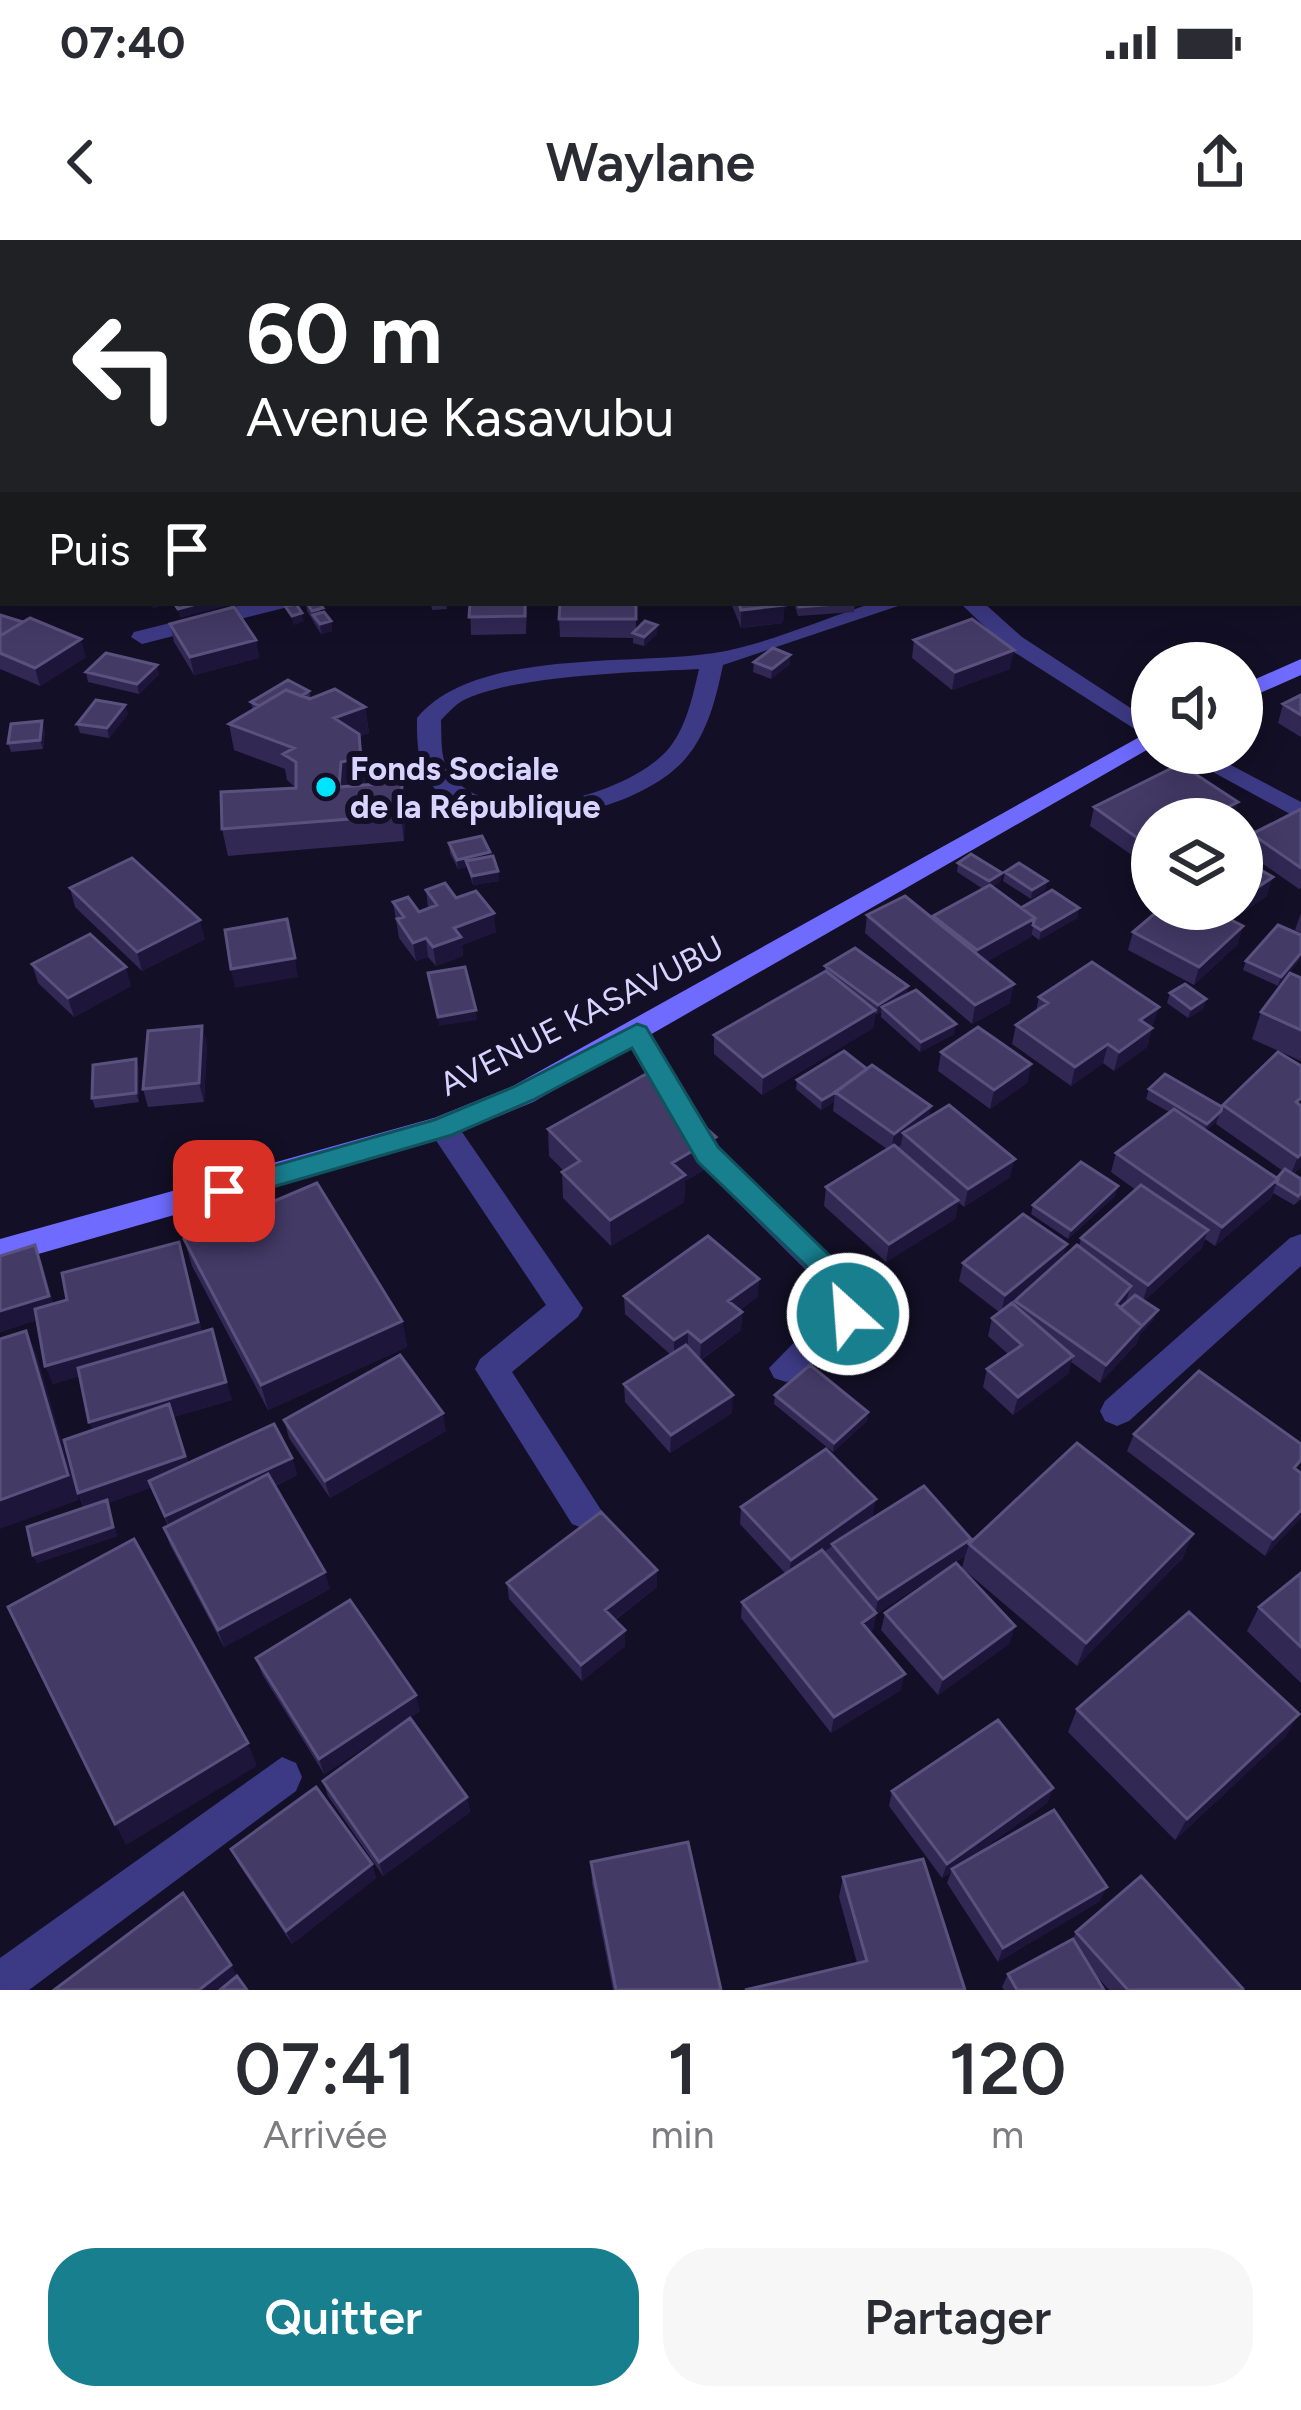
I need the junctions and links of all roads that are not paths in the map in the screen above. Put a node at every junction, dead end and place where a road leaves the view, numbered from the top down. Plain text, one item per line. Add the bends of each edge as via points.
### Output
1 (264, 606) edge
2 (886, 606) edge
3 (974, 606) edge
4 (142, 637) dead end
5 (712, 661) junction
6 (1301, 666) edge
7 (1263, 684) edge
8 (1131, 721) edge
9 (1131, 747) edge
10 (1230, 774) edge
11 (1301, 812) edge
12 (637, 1034) junction
13 (442, 1127) junction
14 (1301, 1247) edge
15 (0, 1252) edge
16 (787, 1369) dead end
17 (1117, 1412) dead end
18 (585, 1513) dead end
19 (282, 1777) dead end
20 (0, 1985) edge

1 - 4 street
2 - 5 street
3 - 8 street
5 - 5 street via 541,674 454,696 429,718 428,762 439,781 475,803 514,814 608,797 644,784 675,758 702,714
6 - 7 street
9 - 12 street, AVENUE KASAVUBU
10 - 11 street
12 - 13 street, AVENUE KASAVUBU
12 - 16 street via 708,1154 853,1297 848,1314
13 - 15 street, AVENUE KASAVUBU
13 - 18 street via 566,1308 492,1369
14 - 17 street
19 - 20 street

